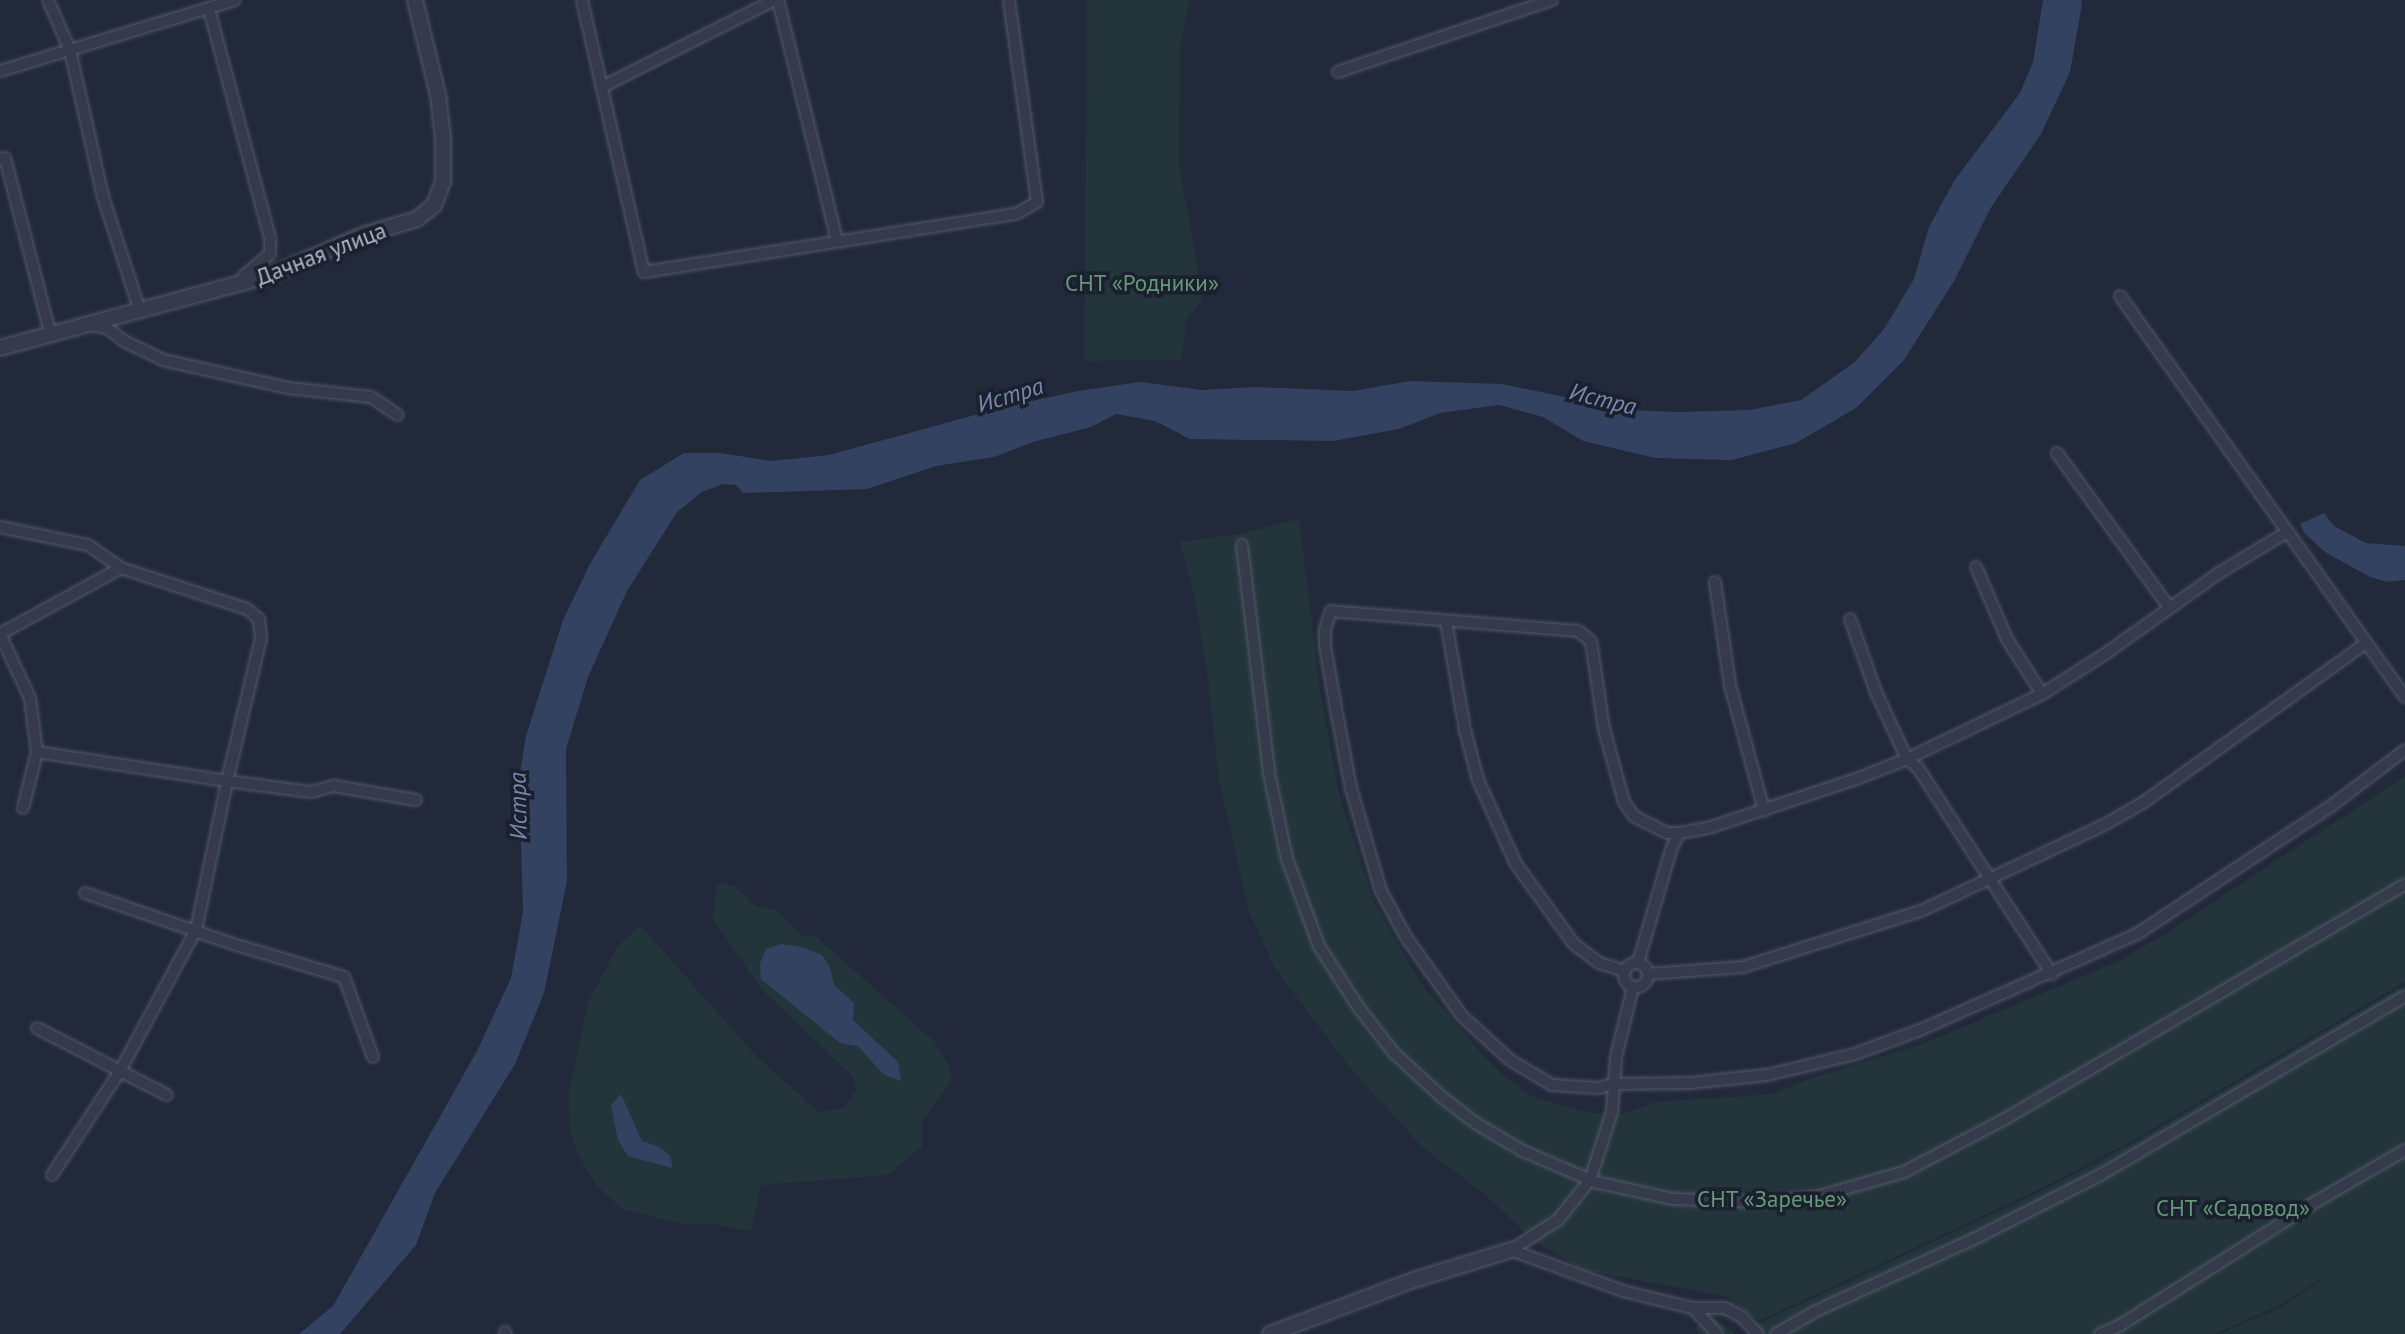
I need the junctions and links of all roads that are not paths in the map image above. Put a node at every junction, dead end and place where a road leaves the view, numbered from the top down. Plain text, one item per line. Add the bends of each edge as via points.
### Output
1 (48, 0) edge
2 (235, 0) edge
3 (415, 0) edge
4 (582, 0) edge
5 (776, 0) edge
6 (1009, 0) edge
7 (1552, 0) edge
8 (209, 9) junction
9 (69, 50) junction
10 (0, 71) edge
11 (1338, 72) dead end
12 (602, 87) junction
13 (0, 159) edge
14 (837, 241) junction
15 (240, 284) junction
16 (2120, 296) dead end
17 (140, 311) junction
18 (92, 325) junction
19 (51, 336) junction
20 (0, 348) edge
21 (398, 415) dead end
22 (2057, 453) dead end
23 (0, 527) edge
24 (2287, 532) junction
25 (1242, 544) dead end
26 (1976, 567) dead end
27 (121, 568) junction
28 (1715, 582) dead end
29 (2169, 607) junction
30 (1850, 619) dead end
31 (1446, 621) junction
32 (2365, 644) junction
33 (2042, 694) junction
34 (2405, 696) edge
35 (2405, 750) edge
36 (37, 752) junction
37 (1907, 759) junction
38 (227, 781) junction
39 (416, 800) dead end
40 (23, 808) dead end
41 (1764, 810) junction
42 (1679, 833) junction
43 (1989, 877) junction
44 (2405, 884) edge
45 (85, 893) dead end
46 (196, 930) junction
47 (1638, 963) junction
48 (1625, 971) junction
49 (1648, 974) junction
50 (2052, 974) junction
51 (1633, 987) junction
52 (2405, 996) edge
53 (37, 1028) dead end
54 (373, 1057) dead end
55 (120, 1071) junction
56 (1612, 1084) junction
57 (167, 1095) dead end
58 (2405, 1150) edge
59 (52, 1175) dead end
60 (1590, 1180) junction
61 (1511, 1250) junction
62 (1693, 1308) junction
63 (1759, 1333) edge
64 (1270, 1334) edge
65 (1717, 1334) edge
66 (1776, 1334) edge
67 (2100, 1334) edge

1 - 9 street
2 - 8 street
3 - 15 street, Дачная улица via 438,95 443,138 443,182 434,205 417,219 363,235
4 - 12 street
5 - 12 street
5 - 14 street
6 - 14 street via 1037,202 1016,214
7 - 11 street
8 - 9 street
8 - 15 street via 270,238 270,254
9 - 10 street
9 - 17 street via 103,197
12 - 14 street via 643,272
13 - 19 street via 5,158
15 - 17 street, Дачная улица
16 - 24 street
17 - 18 street, Дачная улица
18 - 19 street, Дачная улица
18 - 21 street via 107,328 163,360 288,388 371,397
19 - 20 street, Дачная улица
22 - 29 street
23 - 27 street via 88,545
24 - 29 street
24 - 32 street
25 - 60 street via 1269,772 1287,859 1319,946 1394,1053 1443,1098 1523,1151
26 - 33 street via 2007,639
27 - 36 street via 1,634 30,698
27 - 38 street via 247,609 260,619 261,638
28 - 41 street via 1730,685
29 - 33 street
30 - 37 street
31 - 42 street via 1578,631 1591,641 1604,729 1624,802 1634,816 1667,833
31 - 48 street via 1478,780 1516,864 1574,944 1599,962
31 - 56 street via 1331,611 1325,629 1350,788 1381,891 1442,991 1510,1060 1552,1085 1599,1088
32 - 34 street
32 - 43 street via 2144,802
33 - 37 street
35 - 50 street via 2342,798 2137,934
36 - 38 street
36 - 40 street
37 - 41 street
37 - 43 street via 1918,768
38 - 39 street via 311,792 334,786
38 - 46 street
41 - 42 street
42 - 47 street
43 - 49 street via 1921,911 1743,967
43 - 50 street
44 - 60 street via 2005,1119 1927,1162 1875,1182 1816,1196 1728,1203 1673,1199
45 - 46 street
46 - 54 street via 344,977
46 - 55 street
47 - 48 street
47 - 49 street
48 - 51 street via 1625,979
49 - 51 street via 1644,984
50 - 56 street via 1855,1054 1767,1075 1690,1083
51 - 56 street
52 - 66 street via 2090,1181
53 - 55 street
55 - 57 street
55 - 59 street
56 - 60 street via 1612,1112
58 - 67 street
60 - 61 street via 1558,1220
61 - 62 street via 1623,1291
61 - 64 street via 1414,1280
62 - 63 street via 1725,1308
62 - 65 street

